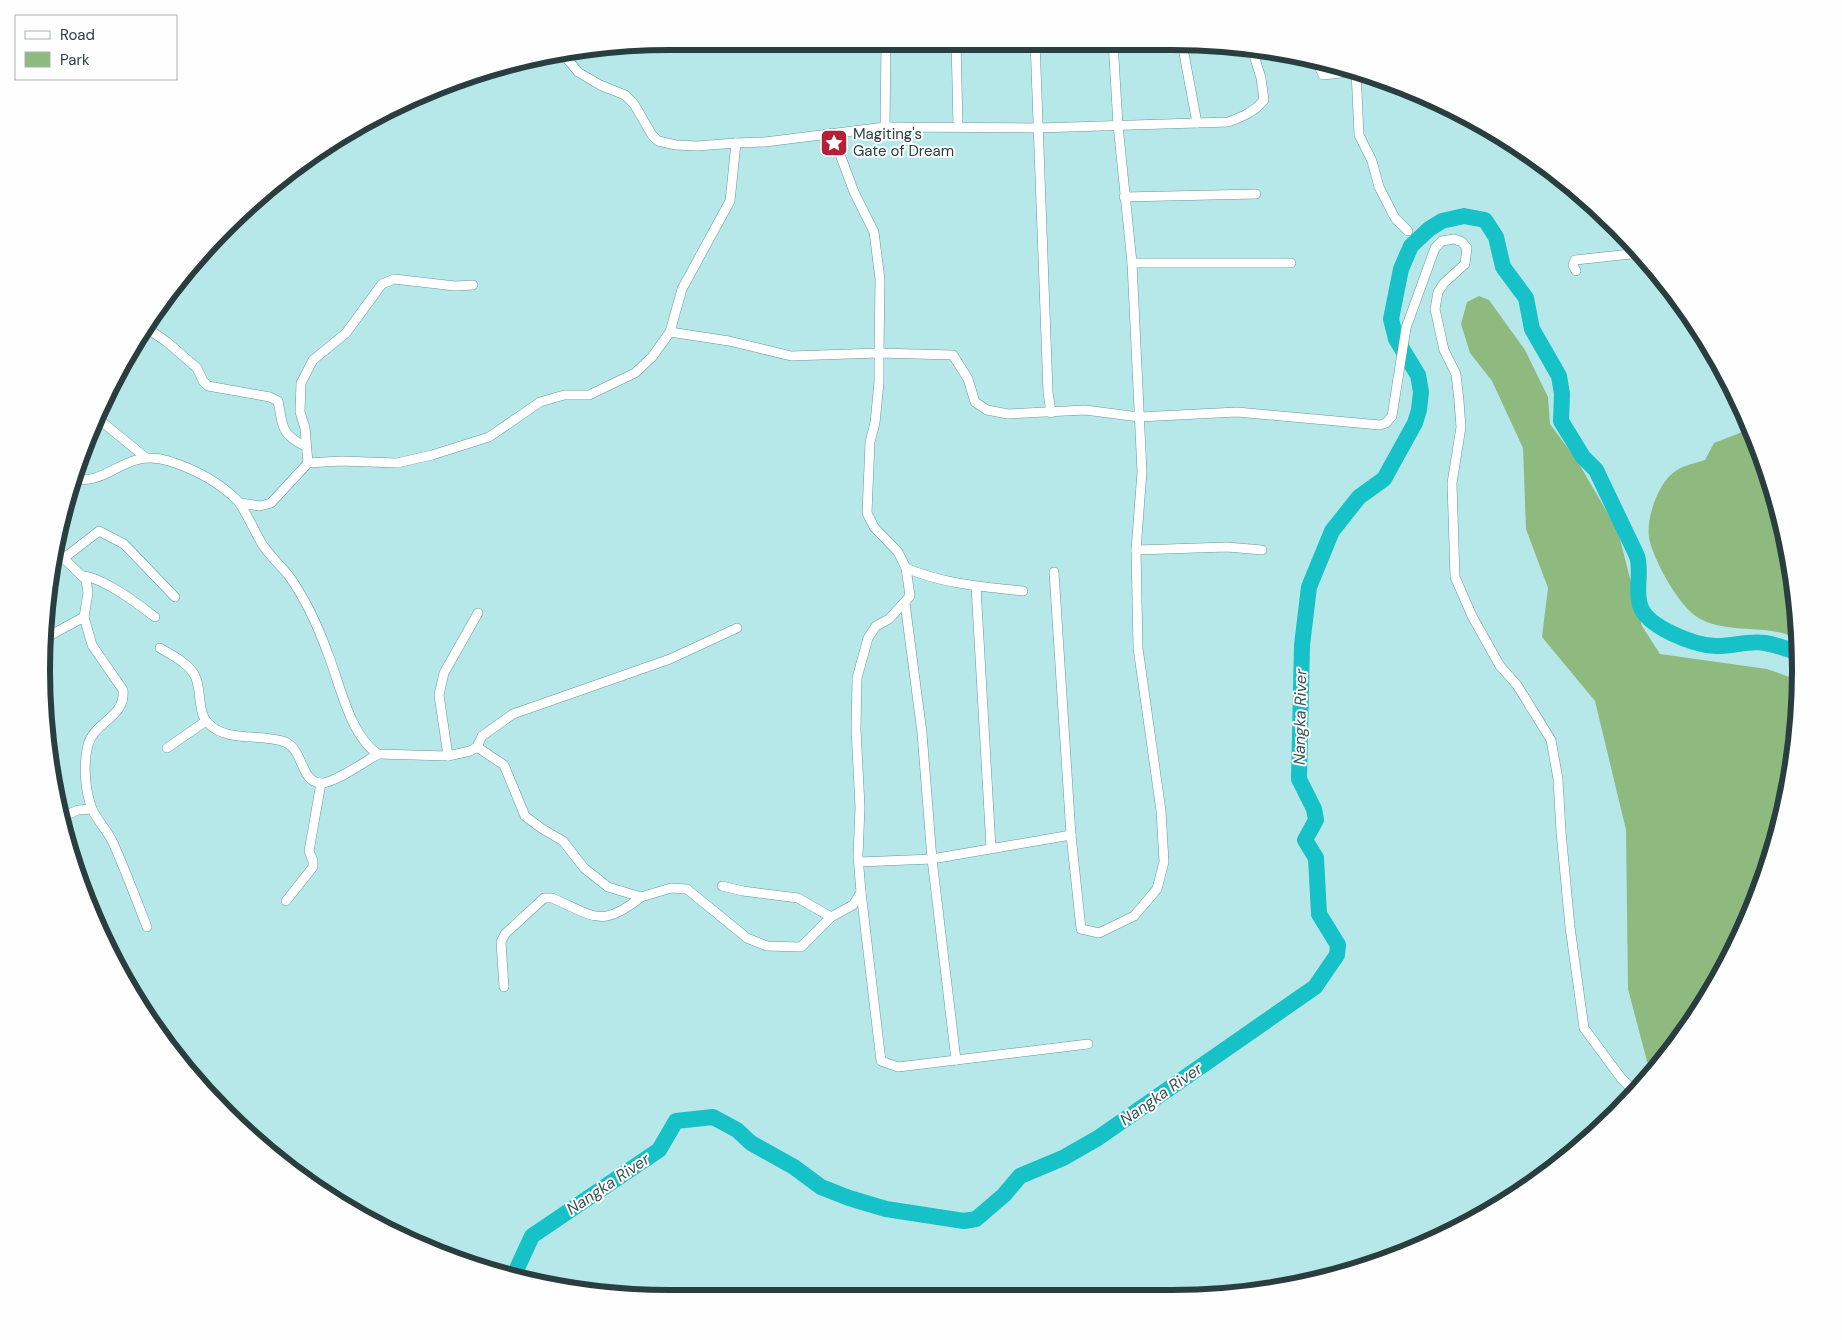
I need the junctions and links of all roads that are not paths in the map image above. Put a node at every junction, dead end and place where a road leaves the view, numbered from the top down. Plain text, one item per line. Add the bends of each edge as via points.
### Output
1 (886, 50) edge
2 (956, 50) edge
3 (1035, 50) edge
4 (1114, 50) edge
5 (1183, 50) edge
6 (1254, 55) edge
7 (567, 59) edge
8 (1320, 68) edge
9 (1339, 73) edge
10 (1358, 79) edge
11 (1198, 122) junction
12 (1118, 125) junction
13 (958, 126) junction
14 (884, 127) junction
15 (1038, 128) junction
16 (832, 133) junction
17 (736, 144) junction
18 (1256, 194) dead end
19 (1124, 197) junction
20 (1408, 231) dead end
21 (1631, 254) edge
22 (1291, 262) dead end
23 (1132, 263) junction
24 (1576, 271) dead end
25 (472, 285) dead end
26 (151, 331) edge
27 (670, 332) junction
28 (879, 353) junction
29 (1051, 413) junction
30 (1139, 417) junction
31 (102, 422) edge
32 (305, 446) junction
33 (145, 457) junction
34 (308, 463) junction
35 (80, 480) edge
36 (240, 503) junction
37 (1136, 550) junction
38 (1262, 550) dead end
39 (61, 555) edge
40 (64, 558) junction
41 (906, 568) junction
42 (1054, 572) dead end
43 (82, 576) junction
44 (976, 587) junction
45 (1023, 591) dead end
46 (174, 597) dead end
47 (905, 603) junction
48 (478, 613) dead end
49 (84, 617) junction
50 (155, 617) dead end
51 (736, 628) dead end
52 (51, 635) edge
53 (160, 648) dead end
54 (206, 722) junction
55 (476, 747) junction
56 (167, 748) dead end
57 (378, 754) junction
58 (448, 756) junction
59 (321, 784) junction
60 (92, 809) junction
61 (67, 815) edge
62 (1071, 835) junction
63 (991, 848) junction
64 (932, 859) junction
65 (859, 862) junction
66 (722, 886) dead end
67 (861, 892) junction
68 (641, 897) junction
69 (286, 901) dead end
70 (831, 918) junction
71 (147, 927) dead end
72 (504, 987) dead end
73 (1088, 1044) dead end
74 (956, 1060) junction
75 (1630, 1087) edge

1 - 14 street
2 - 13 street
3 - 15 street
4 - 12 street
5 - 11 street
6 - 11 street via 1264,100 1258,107 1228,122
7 - 17 street via 578,72 625,94 658,140 697,146
8 - 9 street via 1323,75
10 - 20 street via 1359,135 1372,161 1379,187 1395,218
11 - 12 street
12 - 15 street
12 - 19 street
13 - 14 street
13 - 15 street
14 - 16 street
15 - 29 street
16 - 17 street
16 - 28 street via 854,192 874,232 880,279
17 - 27 street via 730,200 682,289
18 - 19 street
19 - 23 street
21 - 24 street via 1575,260
22 - 23 street
23 - 30 street
25 - 32 street via 394,279 382,284 346,332 313,360 301,383 300,412 305,428
26 - 32 street via 197,368 208,386 270,397 278,402 281,425 286,434
27 - 28 street via 729,341 791,356
27 - 34 street via 652,357 635,373 589,395 564,395 540,402 489,437 397,463
28 - 29 street via 953,354 968,380 975,402 987,410 1008,414
28 - 41 street via 879,382 868,464 867,512 874,527 898,552
29 - 30 street via 1086,410
30 - 37 street via 1142,472
30 - 75 street via 1237,412 1380,426 1386,423 1392,416 1406,328 1435,248 1442,241 1454,239 1467,248 1465,264 1441,287 1435,309 1444,350 1456,374 1461,427 1452,483 1455,576 1472,616 1500,666 1517,685 1551,740 1558,779 1570,926 1584,1028
31 - 33 street
32 - 34 street
33 - 35 street via 87,480
33 - 36 street via 168,461 202,475
34 - 36 street via 271,503 260,506
36 - 57 street via 266,550 303,598 318,627 348,709 363,737
37 - 38 street via 1227,547
37 - 62 street via 1138,648 1161,811 1164,862 1157,889 1134,916 1099,933 1081,929
39 - 40 street
40 - 43 street
40 - 46 street via 100,531 124,544
41 - 44 street
41 - 47 street via 910,596
42 - 62 street
43 - 49 street via 88,593
43 - 50 street via 92,578
44 - 45 street
44 - 63 street
47 - 64 street via 922,733
47 - 65 street via 889,619 876,626 868,638 857,678
48 - 58 street via 444,673 440,688
49 - 52 street
49 - 60 street via 92,645 124,696 120,708 88,742 85,757
51 - 55 street via 670,659 513,714 482,736
53 - 54 street via 184,663 195,675
54 - 56 street
54 - 59 street via 236,735 285,742 298,754 309,778
55 - 58 street
55 - 68 street via 504,765 525,816 563,841 584,868 608,887
57 - 58 street
57 - 59 street
59 - 69 street via 309,850 313,867
60 - 61 street
60 - 71 street via 113,842
62 - 63 street
63 - 64 street
64 - 65 street
64 - 74 street
65 - 67 street
66 - 70 street via 798,898
67 - 70 street via 853,905
67 - 74 street via 881,1061 898,1067
68 - 70 street via 671,888 687,889 747,938 767,946 801,947
68 - 72 street via 622,913 598,918 552,898 544,898 505,934 501,942
73 - 74 street

